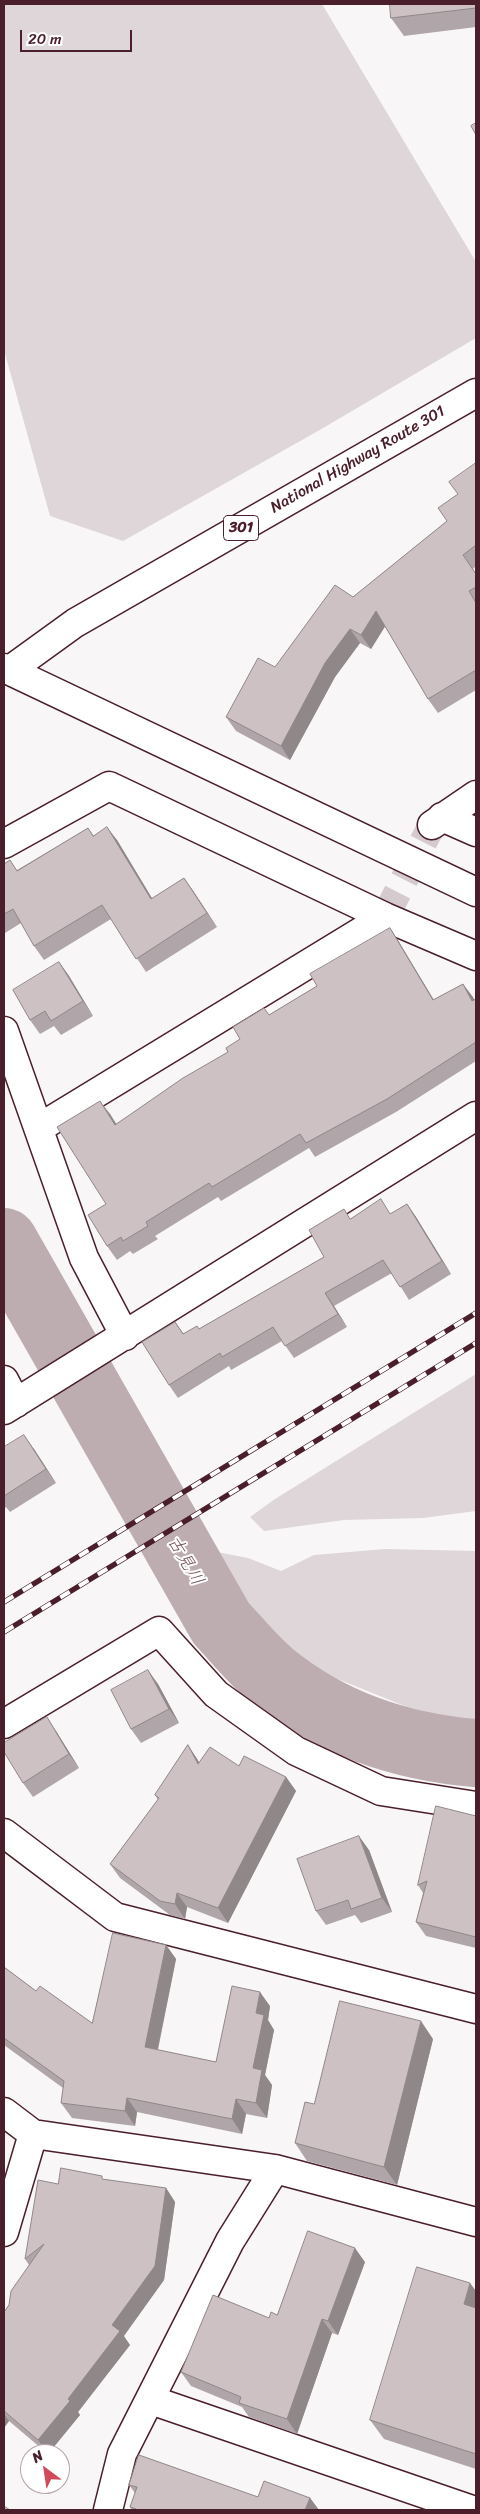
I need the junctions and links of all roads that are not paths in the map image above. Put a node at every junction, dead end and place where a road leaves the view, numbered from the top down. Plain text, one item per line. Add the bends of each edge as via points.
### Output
1 (476, 393) edge
2 (7, 669) edge
3 (476, 795) edge
4 (476, 832) edge
5 (4, 844) edge
6 (476, 892) edge
7 (385, 917) junction
8 (476, 956) edge
9 (4, 1030) edge
10 (476, 1116) edge
11 (39, 1128) junction
12 (117, 1341) junction
13 (8, 1398) edge
14 (4, 1724) edge
15 (476, 1806) edge
16 (4, 1833) edge
17 (476, 2009) edge
18 (4, 2112) edge
19 (33, 2134) junction
20 (275, 2169) junction
21 (476, 2222) edge
22 (4, 2232) edge
23 (151, 2400) junction
24 (108, 2510) edge
25 (472, 2510) edge

1 - 2 main road, National Highway Route 301 / 301 via 75,622
2 - 6 main road, National Highway Route 301 / 301
3 - 4 main road via 437,821
5 - 7 main road via 109,786
7 - 8 main road
7 - 11 main road
9 - 11 main road
10 - 12 main road
11 - 12 main road
12 - 13 main road
14 - 15 main road via 159,1631 216,1694 296,1751 381,1791
16 - 17 main road via 115,1917
18 - 19 main road
19 - 20 main road
19 - 22 main road
20 - 21 main road
20 - 23 main road via 230,2241
23 - 24 main road via 122,2454
23 - 25 main road

